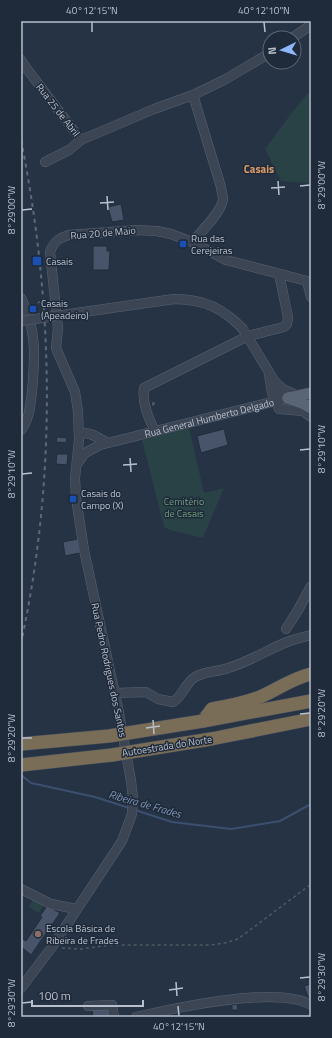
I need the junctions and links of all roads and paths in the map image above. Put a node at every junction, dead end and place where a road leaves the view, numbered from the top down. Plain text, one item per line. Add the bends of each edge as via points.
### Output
1 (311, 25) edge
2 (302, 31) edge
3 (262, 58) edge
4 (21, 60) edge
5 (193, 95) junction
6 (81, 140) junction
7 (45, 162) dead end
8 (192, 242) junction
9 (279, 274) junction
10 (309, 282) edge
11 (311, 297) edge
12 (21, 298) edge
13 (55, 299) junction
14 (28, 313) junction
15 (21, 321) edge
16 (246, 333) junction
17 (272, 383) junction
18 (311, 393) edge
19 (285, 399) junction
20 (259, 405) junction
21 (311, 408) edge
22 (311, 417) edge
23 (21, 430) edge
24 (155, 431) junction
25 (79, 437) junction
26 (104, 444) junction
27 (76, 465) junction
28 (311, 586) edge
29 (286, 629) dead end
30 (311, 635) edge
31 (311, 674) edge
32 (311, 682) edge
33 (280, 686) junction
34 (115, 693) junction
35 (311, 701) edge
36 (311, 719) edge
37 (203, 721) junction
38 (21, 744) edge
39 (21, 765) edge
40 (310, 885) dead end
41 (21, 888) edge
42 (76, 909) junction
43 (52, 948) junction
44 (21, 988) edge
45 (88, 1006) dead end
46 (311, 1006) edge
47 (114, 1017) edge
48 (136, 1017) edge

1 - 2 street
3 - 5 street
4 - 6 street, Rua 25 de Abril
5 - 6 street via 154,108
5 - 8 street via 223,200 211,221
6 - 7 street via 69,150
8 - 9 street via 226,260
8 - 13 street, Rua 20 de Maio via 171,234 137,230 59,238 50,252
9 - 10 street
9 - 16 street via 288,317 287,324
10 - 11 street
12 - 14 street
13 - 14 path via 39,302
13 - 25 street, Rua 20 de Maio via 58,328 56,348 75,392
14 - 23 street via 35,364 30,415
15 - 16 street, bridge via 188,299 213,306 226,313
16 - 17 street
16 - 24 street via 144,388 147,415
17 - 19 street
17 - 19 street via 283,388
17 - 20 street
18 - 19 main road, Rua General Humberto Delgado
19 - 20 street, Rua General Humberto Delgado
19 - 21 main road
19 - 22 street via 279,410 303,411
20 - 24 street, Rua General Humberto Delgado
24 - 26 street, Rua General Humberto Delgado
25 - 26 street via 85,433 92,434
25 - 27 street, Rua Pedro Rodrigues dos Santos
26 - 27 street, Rua General Humberto Delgado via 85,453
27 - 34 street, Rua Pedro Rodrigues dos Santos via 75,489 84,550
28 - 29 street
30 - 34 street via 288,642 227,669 196,676 173,702 158,699 146,692
31 - 33 highway via 300,676
32 - 33 highway
33 - 37 highway via 243,703 212,709
34 - 42 street, Rua Pedro Rodrigues dos Santos via 131,781 132,814 122,841
35 - 37 highway, Autoestrada do Norte
36 - 39 highway, Autoestrada do Norte, bridge via 112,755
37 - 38 highway, Autoestrada do Norte, bridge via 108,736
40 - 43 path via 238,939 225,943
41 - 42 street via 51,904
42 - 43 street, Rua Pedro Rodrigues dos Santos
43 - 44 street, Rua Pedro Rodrigues dos Santos
45 - 47 street via 112,1005
46 - 48 street via 290,998 252,998

